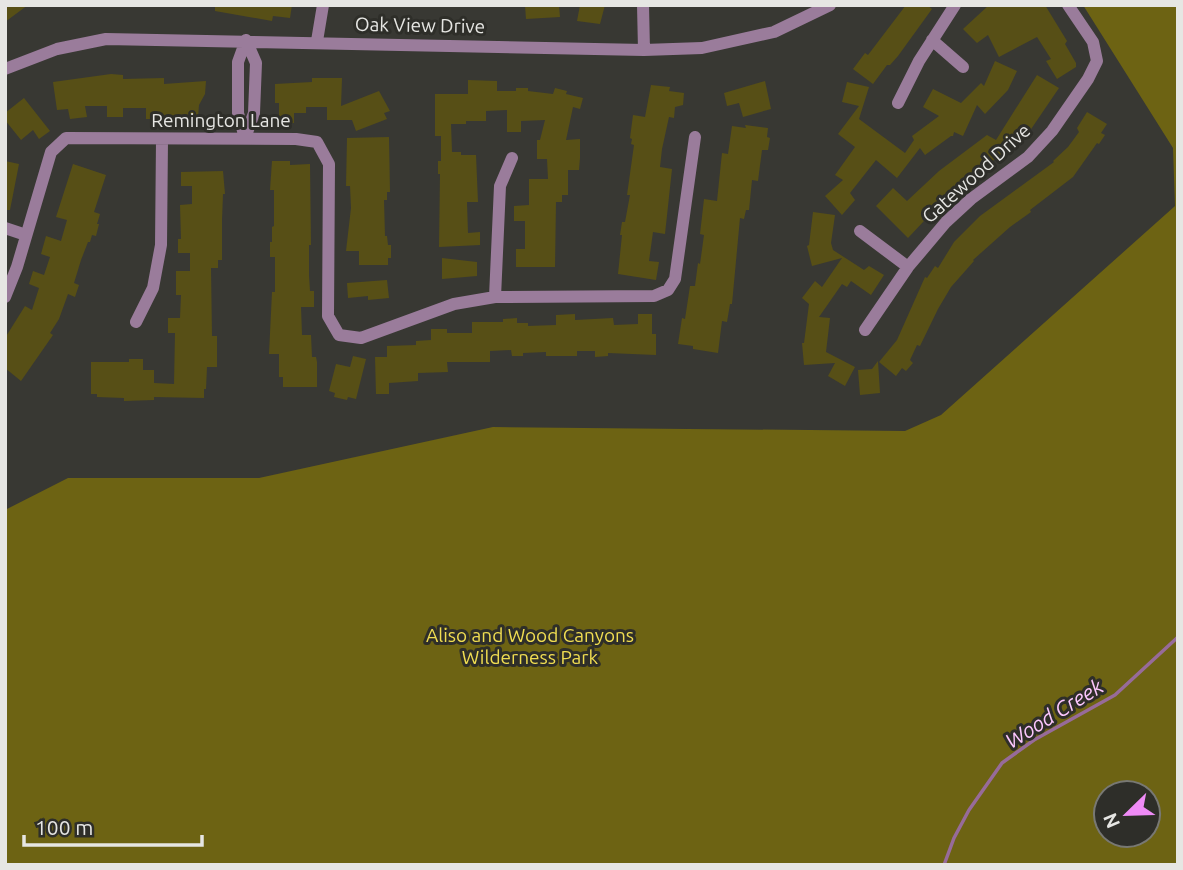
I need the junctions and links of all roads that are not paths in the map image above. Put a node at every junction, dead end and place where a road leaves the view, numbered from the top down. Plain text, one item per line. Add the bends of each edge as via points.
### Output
1 (323, 5) edge
2 (643, 5) edge
3 (830, 5) edge
4 (955, 5) edge
5 (1068, 5) edge
6 (246, 40) junction
7 (932, 40) junction
8 (317, 41) junction
9 (645, 50) junction
10 (963, 67) dead end
11 (5, 69) edge
12 (238, 97) junction
13 (255, 97) junction
14 (898, 103) dead end
15 (695, 137) dead end
16 (245, 138) junction
17 (162, 140) junction
18 (512, 158) dead end
19 (5, 228) edge
20 (860, 231) dead end
21 (26, 235) junction
22 (908, 267) junction
23 (5, 297) edge
24 (495, 298) junction
25 (136, 322) dead end
26 (865, 330) dead end

1 - 8 street
2 - 9 street
3 - 9 street, Oak View Drive via 774,32 702,48
4 - 7 street
5 - 22 street, Gatewood Drive via 1093,41 1097,61 1088,79 1028,157 971,199
6 - 8 street, Oak View Drive
6 - 11 street, Oak View Drive via 106,38 57,49
6 - 12 street via 238,62
6 - 13 street via 256,63
7 - 10 street
7 - 14 street
8 - 9 street, Oak View Drive
12 - 13 street
12 - 16 street
13 - 16 street
15 - 24 street, Remington Lane via 675,279 668,290 653,296
16 - 17 street, Remington Lane
16 - 24 street, Remington Lane via 317,142 329,164 328,316 339,335 361,338 454,304
17 - 21 street, Remington Lane via 66,138 51,152
17 - 25 street via 160,245 153,288
18 - 24 street via 500,186
19 - 21 street
20 - 22 street
21 - 23 street, Remington Lane
22 - 26 street, Gatewood Drive

